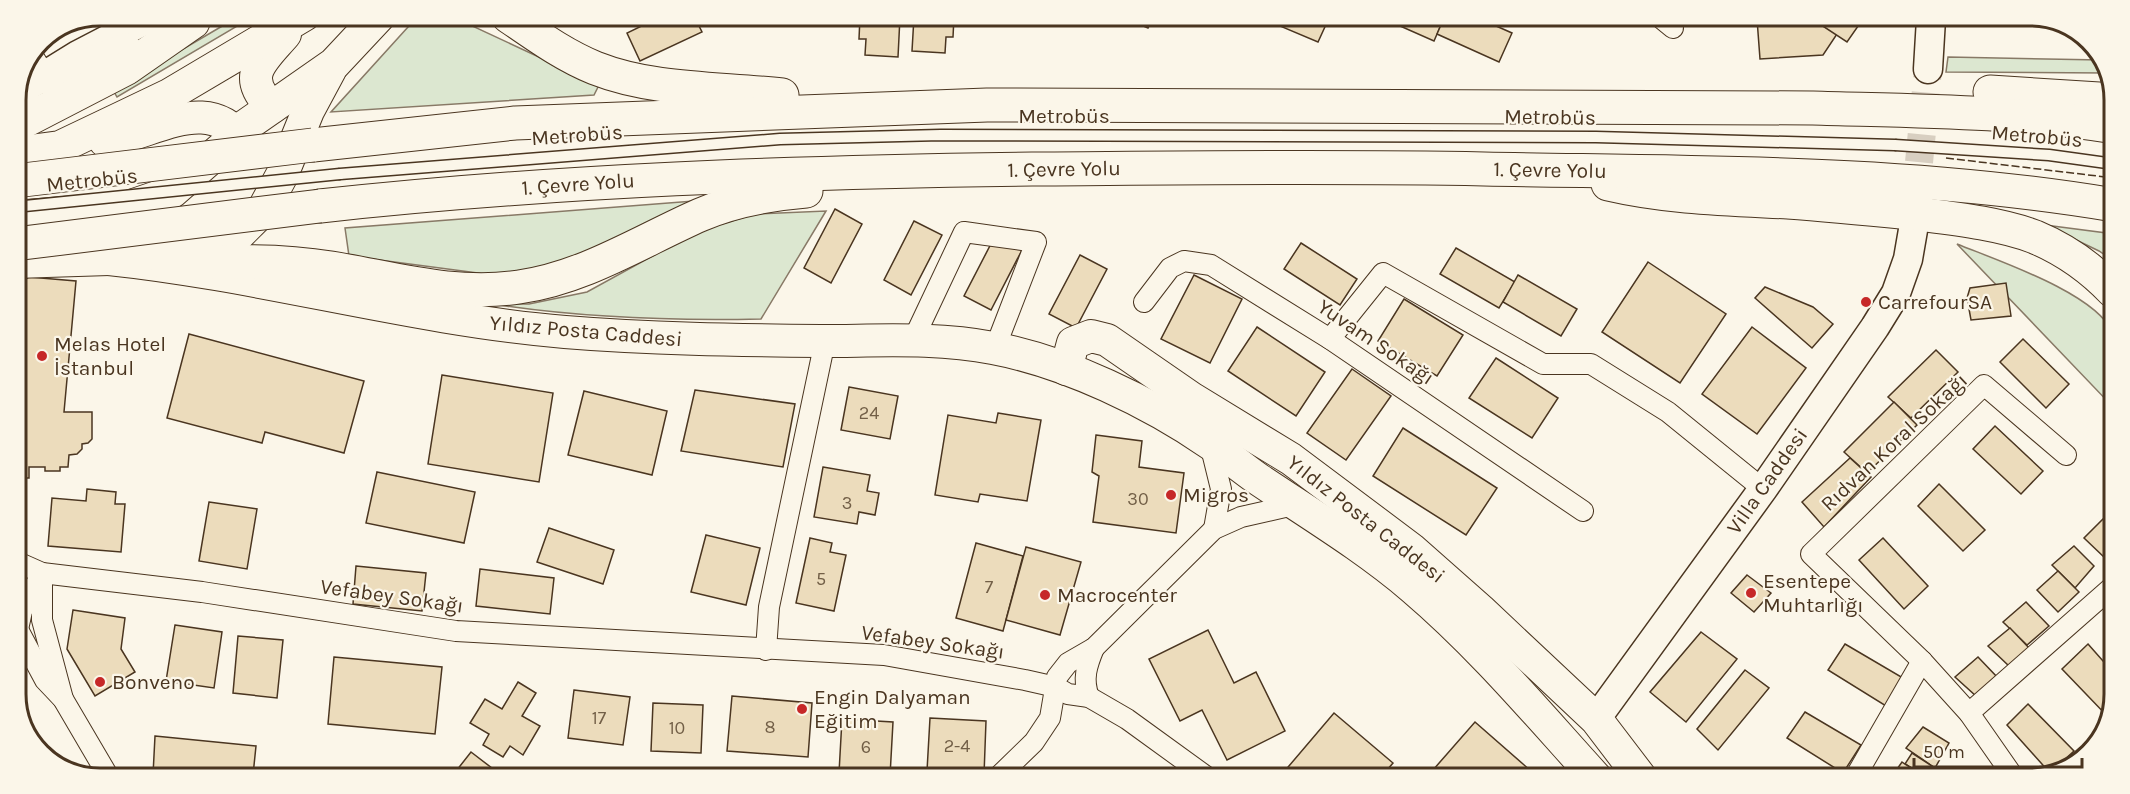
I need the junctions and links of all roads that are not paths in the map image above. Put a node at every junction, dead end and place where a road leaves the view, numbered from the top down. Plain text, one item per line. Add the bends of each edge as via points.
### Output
1 (136, 25) edge
2 (185, 25) edge
3 (191, 25) edge
4 (288, 25) edge
5 (294, 25) edge
6 (371, 25) edge
7 (522, 25) edge
8 (1933, 25) edge
9 (334, 64) junction
10 (39, 67) edge
11 (1928, 69) tunnel mouth
12 (29, 78) edge
13 (2104, 99) edge
14 (272, 107) junction
15 (885, 107) junction
16 (1813, 108) junction
17 (25, 121) edge
18 (2104, 126) edge
19 (235, 133) junction
20 (60, 147) junction
21 (25, 152) edge
22 (2104, 163) edge
23 (1025, 169) junction
24 (1560, 171) junction
25 (25, 180) edge
26 (268, 200) junction
27 (2104, 204) edge
28 (25, 208) edge
29 (25, 208) edge
30 (25, 216) edge
31 (25, 226) edge
32 (1913, 230) tunnel mouth
33 (25, 243) edge
34 (179, 257) junction
35 (25, 262) edge
36 (2104, 282) edge
37 (1144, 302) dead end
38 (1330, 339) junction
39 (825, 340) junction
40 (914, 340) junction
41 (995, 348) junction
42 (1066, 369) junction
43 (1210, 444) junction
44 (2066, 455) dead end
45 (1762, 489) junction
46 (1298, 504) junction
47 (1583, 511) dead end
48 (1214, 529) junction
49 (26, 566) edge
50 (42, 573) junction
51 (2104, 594) edge
52 (26, 604) edge
53 (26, 645) edge
54 (1094, 648) junction
55 (766, 650) junction
56 (1922, 661) junction
57 (1513, 684) junction
58 (1056, 687) junction
59 (1089, 697) junction
60 (63, 699) junction
61 (1969, 713) junction
62 (1596, 719) junction
63 (103, 768) edge
64 (1007, 768) edge
65 (1195, 768) edge
66 (1587, 768) edge
67 (1608, 768) edge
68 (1633, 768) edge
69 (1860, 768) edge
70 (2008, 768) edge

1 - 10 main road via 78,55
2 - 10 highway via 81,68
3 - 17 highway via 127,68
4 - 20 main road via 169,95
5 - 14 main road via 266,55 255,75 257,91
6 - 9 main road
7 - 15 highway via 562,52 618,76 663,85
8 - 11 main road
9 - 14 main road
9 - 26 main road
10 - 12 main road
13 - 16 highway via 1952,90 1877,94
14 - 19 main road
15 - 16 highway
15 - 25 highway, bridge via 515,123
16 - 18 highway via 1970,113
19 - 20 main road via 223,122 206,116 186,117 121,138
19 - 26 main road via 260,169
19 - 28 main road via 221,135 144,187 95,199
19 - 30 main road via 171,192 125,208
20 - 21 main road
22 - 29 lane, Metrobüs, bridge via 2049,155 1895,146 1562,136 941,135 780,139 340,174
23 - 24 highway, 1. Çevre Yolu via 1324,166
23 - 33 highway, 1. Çevre Yolu, bridge via 666,178 320,206
23 - 34 highway via 767,196 702,214 598,263 518,288 465,290 291,263 213,262
24 - 27 highway, 1. Çevre Yolu via 1797,174 1982,187
24 - 36 highway via 1654,195 1943,217 2034,237 2065,251
26 - 34 main road via 236,237
31 - 34 main road
32 - 45 main road, Villa Caddesi via 1896,293
34 - 35 main road, Yıldız Posta Caddesi
34 - 39 main road, Yıldız Posta Caddesi via 447,318 512,327 698,339
37 - 38 street, Yuvam Sokağı via 1170,268 1184,261 1211,266
38 - 45 street via 1383,273 1543,364 1591,364 1668,412
38 - 47 street, Yuvam Sokağı
39 - 40 main road, Yıldız Posta Caddesi
39 - 55 street via 769,607
40 - 41 main road, Yıldız Posta Caddesi
40 - 41 street via 964,232 1036,242
41 - 42 main road, Yıldız Posta Caddesi
42 - 43 main road, Yıldız Posta Caddesi via 1158,413
42 - 62 main road, Yıldız Posta Caddesi via 1073,343 1091,336 1107,340 1191,398 1291,459 1411,549
43 - 46 main road, Yıldız Posta Caddesi
43 - 48 street via 1221,489
44 - 56 street, Rıdvan Koral Sokağı via 1984,385 1812,554
45 - 62 main road, Villa Caddesi
46 - 48 street via 1241,517
46 - 57 main road, Yıldız Posta Caddesi via 1412,587
48 - 54 street
49 - 50 street, Vefabey Sokağı
50 - 52 street
50 - 55 street, Vefabey Sokağı via 202,592 456,631
50 - 60 street via 42,620
51 - 61 street
53 - 60 street via 45,680
54 - 58 street via 1068,663 1057,676
54 - 59 street via 1084,686
55 - 58 street, Vefabey Sokağı via 884,655
56 - 61 street
56 - 69 street
57 - 62 main road via 1560,716
57 - 66 main road, Yıldız Posta Caddesi
58 - 59 street, Vefabey Sokağı via 1068,694
58 - 64 street via 1044,726 1034,742
59 - 65 street, Vefabey Sokağı
60 - 63 street
61 - 70 street
62 - 67 main road via 1605,739
62 - 68 main road, Yıldız Posta Caddesi

